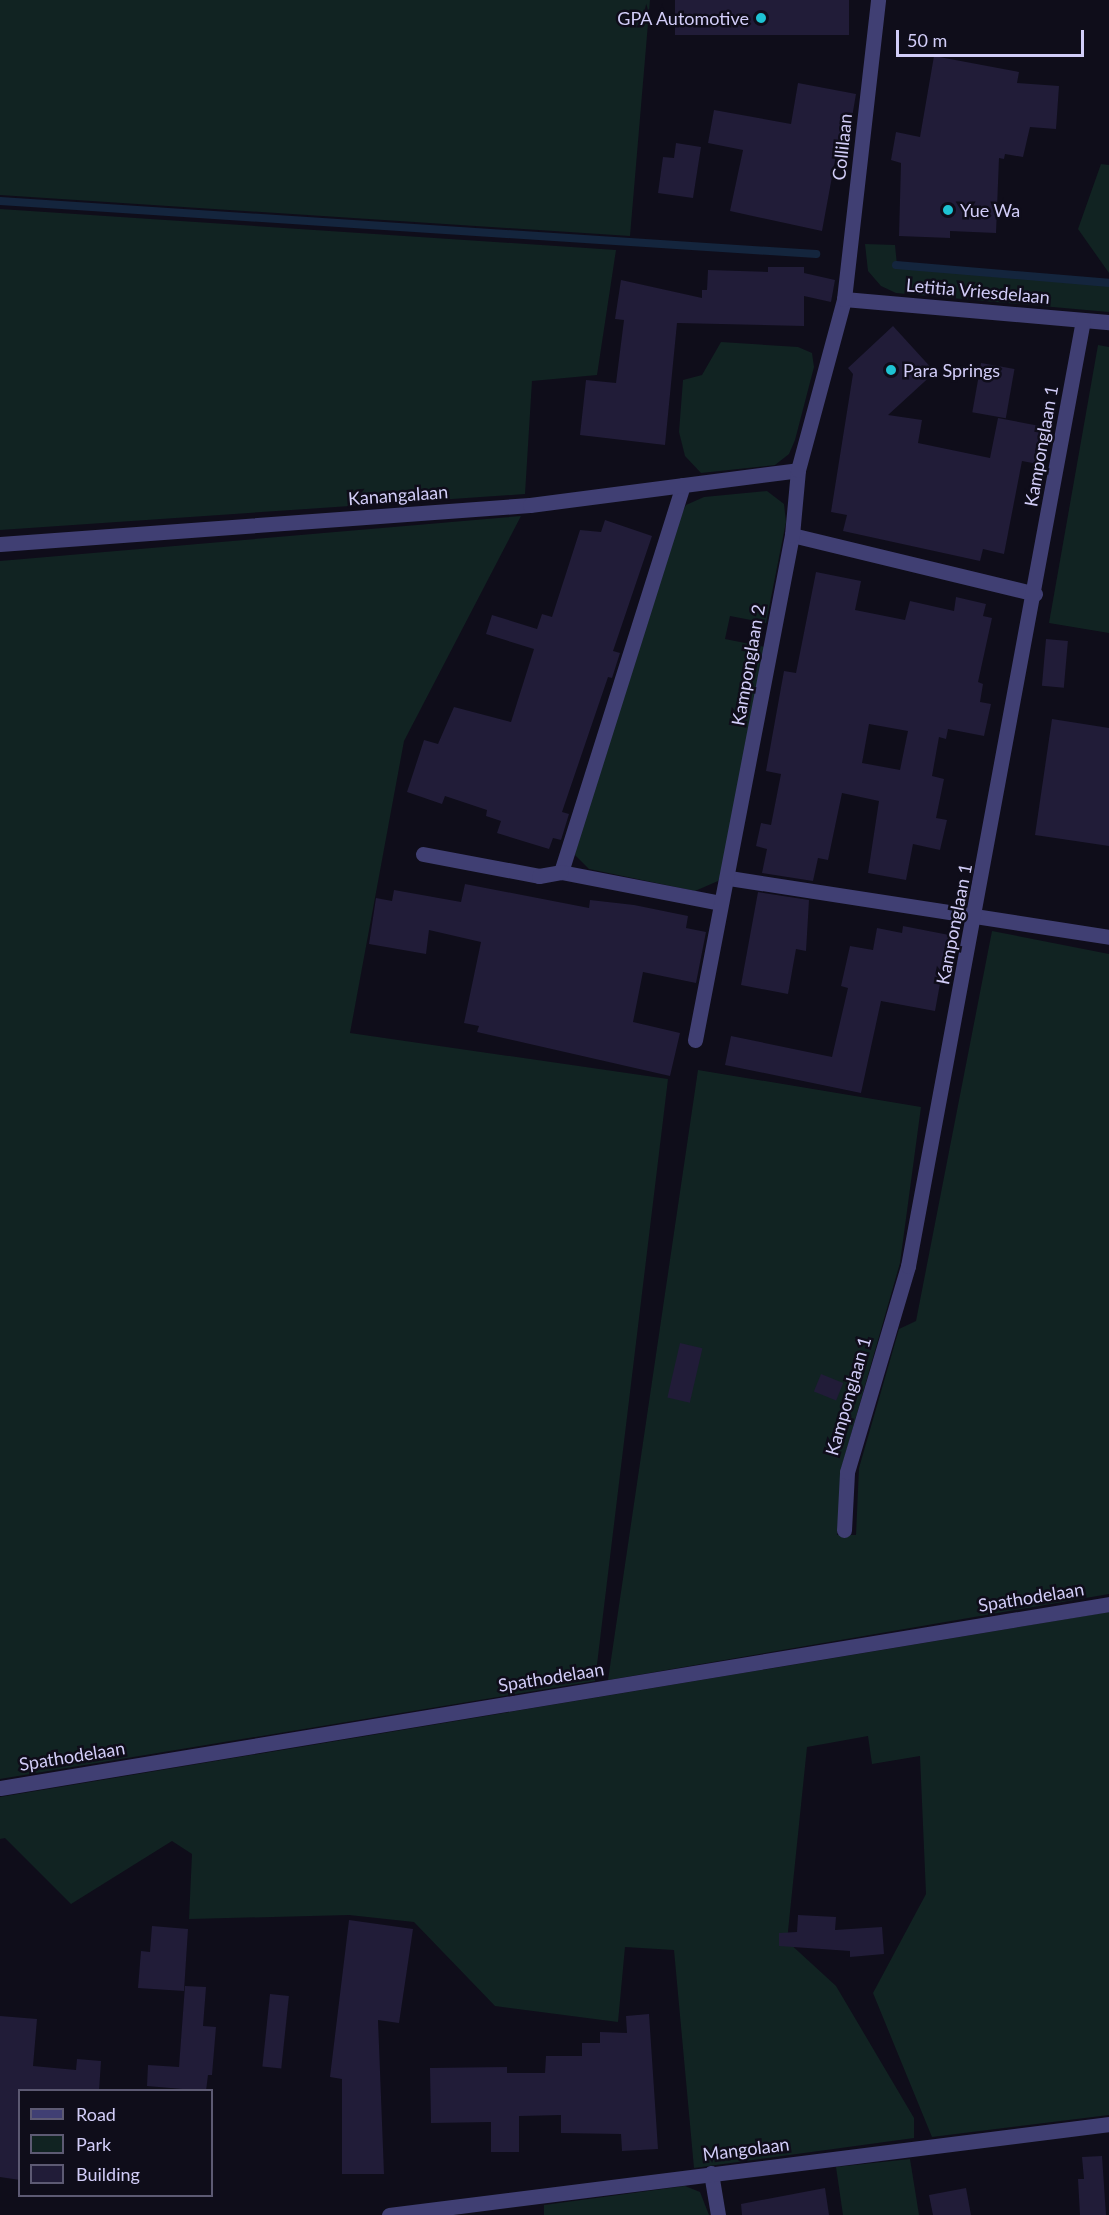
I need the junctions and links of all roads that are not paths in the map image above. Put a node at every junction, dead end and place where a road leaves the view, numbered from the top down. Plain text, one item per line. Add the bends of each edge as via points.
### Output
1 (878, 0) edge
2 (844, 299) junction
3 (1083, 320) junction
4 (1109, 322) edge
5 (798, 470) junction
6 (683, 485) junction
7 (792, 535) junction
8 (0, 544) edge
9 (1035, 594) junction
10 (423, 854) dead end
11 (561, 872) junction
12 (729, 878) junction
13 (720, 903) junction
14 (975, 919) junction
15 (1109, 937) edge
16 (695, 1040) dead end
17 (844, 1530) dead end
18 (1109, 1604) edge
19 (0, 1788) edge
20 (1109, 2124) edge
21 (711, 2173) junction
22 (389, 2215) edge
23 (718, 2215) edge

1 - 2 street, Collilaan
2 - 3 street, Letitia Vriesdelaan
2 - 5 street, Kamponglaan 2
3 - 4 street, Letitia Vriesdelaan
3 - 9 street, Kamponglaan 1
5 - 6 street, Kanangalaan
5 - 7 street, Kamponglaan 2
6 - 8 street, Kanangalaan via 530,505
6 - 11 street
7 - 9 street
7 - 12 street, Kamponglaan 2
9 - 14 street, Kamponglaan 1
10 - 11 street via 539,876
11 - 13 street
12 - 13 street, Kamponglaan 2
12 - 14 street
13 - 16 street, Kamponglaan 2
14 - 15 street
14 - 17 street, Kamponglaan 1 via 908,1266 847,1472
18 - 19 street, Spathodelaan
20 - 21 street, Mangolaan
21 - 22 street, Mangolaan
21 - 23 street

